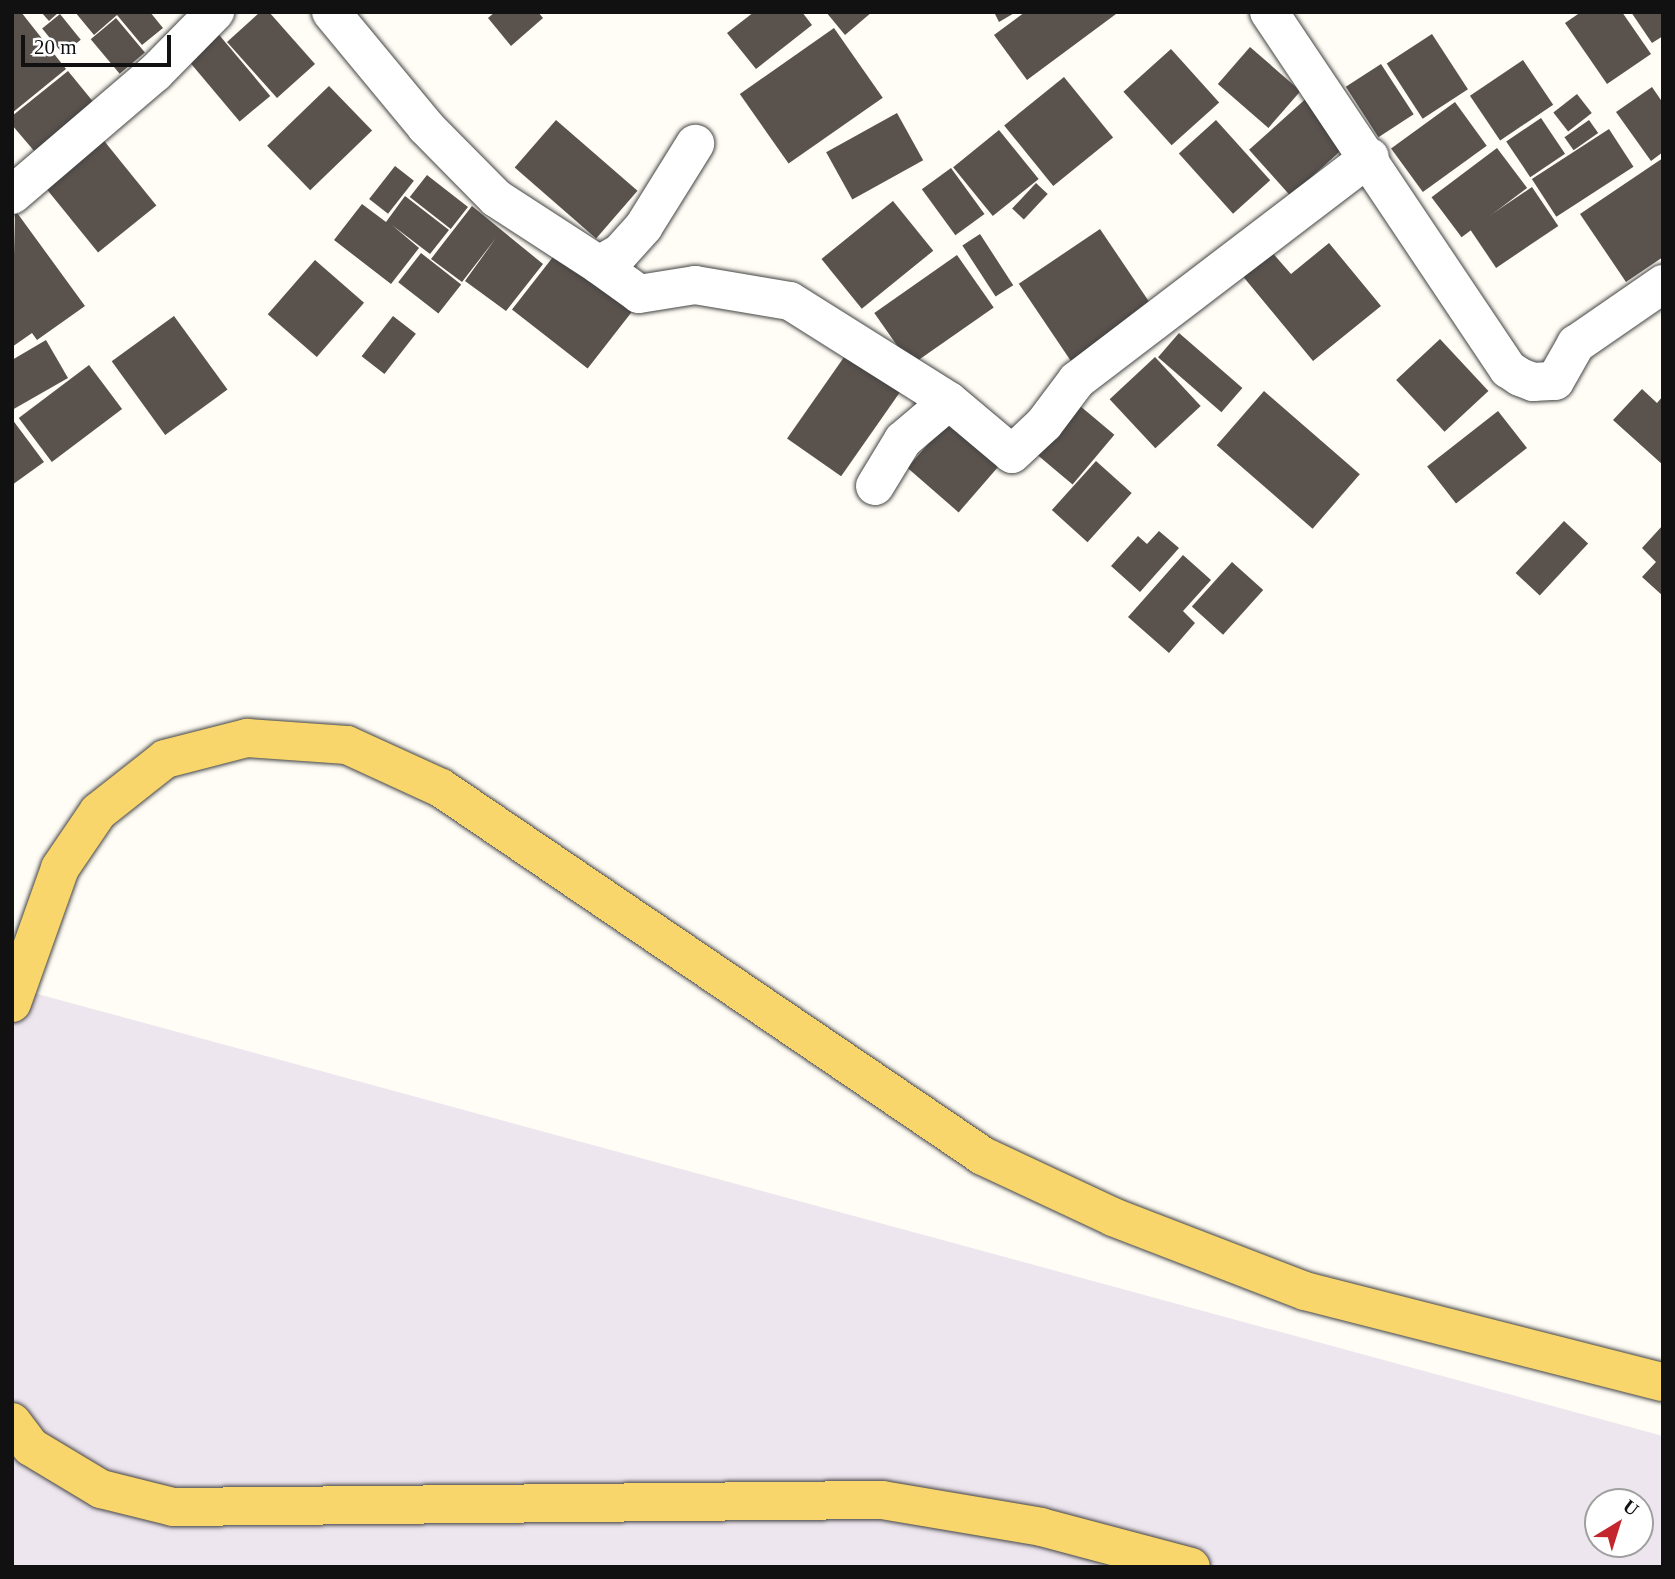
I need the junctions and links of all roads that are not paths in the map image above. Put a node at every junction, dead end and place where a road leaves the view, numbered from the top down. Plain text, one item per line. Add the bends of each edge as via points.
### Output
1 (215, 12) edge
2 (331, 12) edge
3 (1269, 12) edge
4 (695, 144) dead end
5 (1370, 157) junction
6 (18, 179) edge
7 (598, 265) junction
8 (1663, 284) edge
9 (949, 401) junction
10 (875, 486) dead end
11 (12, 1003) edge
12 (1663, 1382) edge
13 (12, 1422) edge
14 (1191, 1567) edge

1 - 6 street via 155,73
2 - 7 street via 426,127 496,198
3 - 5 street
4 - 7 street via 644,226 620,253
5 - 8 street via 1508,369 1520,377 1555,381 1576,344
5 - 9 street via 1077,380 1044,424 1012,454
7 - 9 street via 639,294 695,285 790,302
9 - 10 street via 904,440
11 - 12 main road via 60,868 98,812 165,760 247,738 347,745 441,788 983,1156 1113,1217 1305,1291
13 - 14 main road via 32,1447 101,1489 173,1507 882,1500 1041,1527

